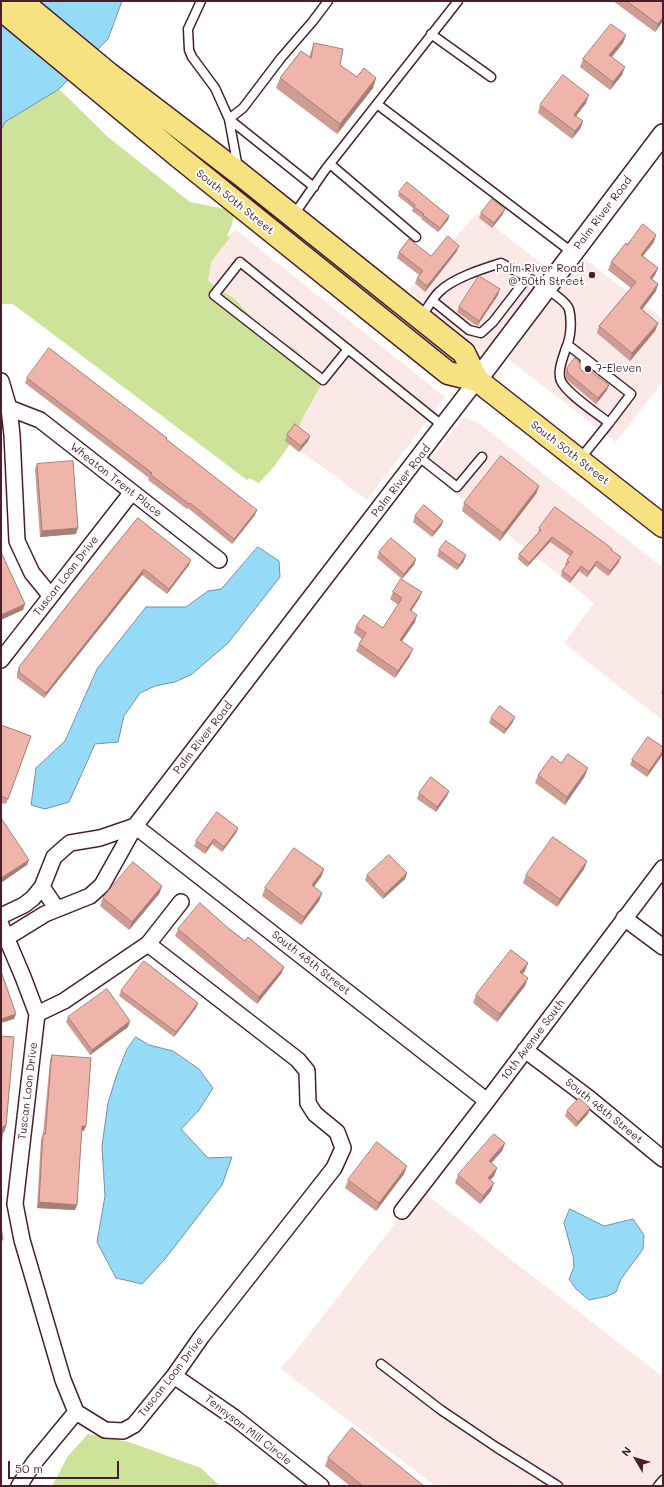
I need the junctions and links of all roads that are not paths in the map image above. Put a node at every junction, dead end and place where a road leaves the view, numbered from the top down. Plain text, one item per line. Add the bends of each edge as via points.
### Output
1 (21, 1) edge
2 (200, 1) edge
3 (328, 1) edge
4 (458, 1) edge
5 (1, 9) edge
6 (431, 34) junction
7 (491, 77) dead end
8 (102, 81) junction
9 (377, 104) junction
10 (229, 119) junction
11 (663, 134) edge
12 (330, 164) junction
13 (240, 174) junction
14 (314, 187) junction
15 (293, 217) junction
16 (416, 237) dead end
17 (573, 253) junction
18 (527, 278) junction
19 (546, 289) junction
20 (426, 309) junction
21 (568, 345) junction
22 (348, 349) junction
23 (585, 358) junction
24 (583, 372) edge
25 (477, 380) junction
26 (1, 381) edge
27 (8, 408) junction
28 (609, 423) junction
29 (443, 426) junction
30 (482, 457) dead end
31 (419, 458) junction
32 (579, 460) junction
33 (132, 492) junction
34 (663, 526) edge
35 (219, 560) dead end
36 (50, 595) junction
37 (1, 660) edge
38 (135, 826) junction
39 (663, 868) edge
40 (42, 887) junction
41 (181, 902) dead end
42 (57, 909) junction
43 (1, 916) edge
44 (624, 918) junction
45 (4, 931) edge
46 (148, 944) junction
47 (663, 947) edge
48 (37, 1014) junction
49 (525, 1050) junction
50 (487, 1101) junction
51 (663, 1159) edge
52 (402, 1211) dead end
53 (381, 1364) dead end
54 (174, 1376) junction
55 (76, 1412) junction
56 (663, 1480) edge
57 (19, 1486) edge
58 (320, 1486) edge
59 (558, 1486) edge
60 (658, 1486) edge

1 - 8 main road, South 50th Street
2 - 10 lane via 188,29 190,50 192,57 215,88
3 - 10 lane via 280,58 243,108
4 - 6 lane
5 - 8 main road, South 50th Street
6 - 7 lane
6 - 9 lane
8 - 13 main road, South 50th Street
8 - 25 main road, South 50th Street via 448,374
9 - 12 lane
9 - 17 lane
10 - 13 lane
10 - 14 lane
11 - 17 street, Palm River Road
12 - 14 lane
12 - 16 lane
13 - 15 main road, South 50th Street
14 - 15 lane
15 - 20 main road, South 50th Street
17 - 19 street, Palm River Road
18 - 19 lane
18 - 20 lane via 501,263 461,278 440,292
18 - 20 lane via 493,322 481,333 469,330
19 - 21 lane via 568,308
19 - 25 street, Palm River Road
20 - 25 main road, South 50th Street via 464,353
21 - 23 lane
21 - 28 lane via 561,361 559,376 562,383 570,392 581,396
22 - 22 lane via 240,262 214,295 323,380
22 - 29 lane
23 - 24 lane
23 - 28 lane via 632,394
25 - 29 street, Palm River Road
25 - 32 main road, South 50th Street
26 - 27 street
27 - 33 street, Wheaton Trent Place via 40,420
27 - 36 street via 12,435 17,541 32,573
28 - 32 lane
29 - 31 street, Palm River Road
30 - 31 lane via 457,487
31 - 38 street, Palm River Road
32 - 34 main road, South 50th Street
33 - 35 street, Wheaton Trent Place
33 - 36 street, Tuscan Loon Drive
36 - 37 street, Tuscan Loon Drive
38 - 40 street via 100,838 70,843 54,857
38 - 42 street, Palm River Road via 102,885 90,896
38 - 50 street, South 48th Street
39 - 44 street, 10th Avenue South
40 - 42 street
40 - 43 street via 24,906
41 - 46 street
42 - 45 street, Palm River Road
44 - 47 street
44 - 49 street, 10th Avenue South
45 - 48 street, Tuscan Loon Drive
46 - 48 street via 64,1001
46 - 54 street, Tuscan Loon Drive via 298,1060 306,1071 308,1103 315,1114 337,1132 343,1148 334,1168 202,1336
48 - 55 street, Tuscan Loon Drive via 16,1204 24,1247 62,1380
49 - 50 street, 10th Avenue South
49 - 51 street, South 48th Street
50 - 52 street, 10th Avenue South
53 - 59 lane via 441,1410
54 - 55 street, Tuscan Loon Drive via 134,1425 122,1431 105,1430
54 - 58 street, Tennyson Mill Circle via 235,1418
55 - 57 street via 33,1464
56 - 60 lane

